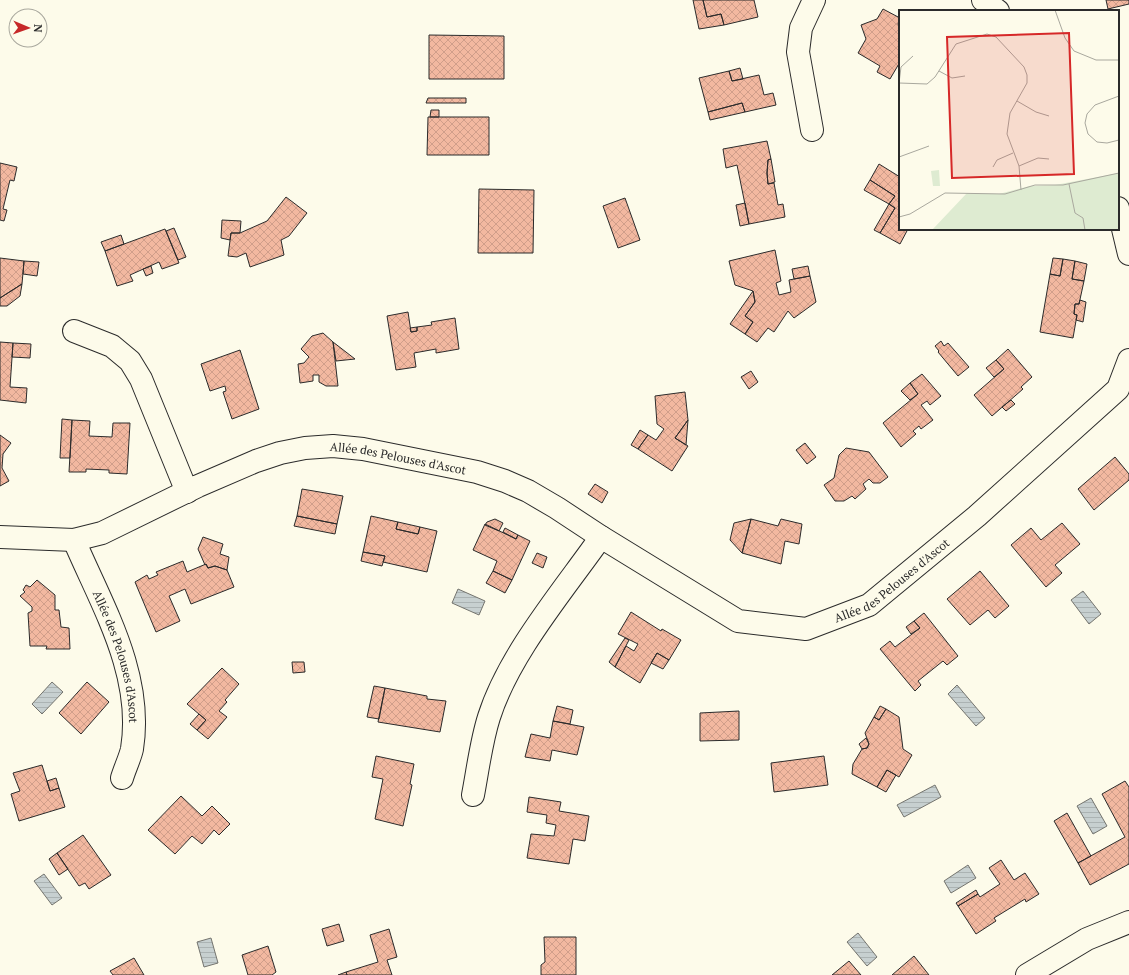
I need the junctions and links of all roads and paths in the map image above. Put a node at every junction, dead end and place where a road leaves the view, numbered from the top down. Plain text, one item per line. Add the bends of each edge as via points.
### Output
1 (814, 0) edge
2 (983, 0) edge
3 (997, 10) edge
4 (812, 130) dead end
5 (1119, 212) edge
6 (1129, 254) edge
7 (74, 331) dead end
8 (1129, 360) edge
9 (187, 492) junction
10 (0, 537) edge
11 (601, 537) junction
12 (74, 540) junction
13 (122, 778) dead end
14 (473, 795) dead end
15 (1129, 922) edge
16 (1027, 975) edge

1 - 4 street via 801,28 798,52
2 - 3 street
5 - 6 street
7 - 9 street via 112,346 130,361 141,379
8 - 11 street, Allée des Pelouses d'Ascot via 1118,389 971,520 869,605 806,630 738,621
9 - 11 street, Allée des Pelouses d'Ascot via 280,453 333,446 363,449 477,472 505,481 557,508
9 - 12 street, Allée des Pelouses d'Ascot via 102,533
10 - 12 street, Allée des Pelouses d'Ascot
11 - 14 street via 518,654 502,684 489,718
12 - 13 street, Allée des Pelouses d'Ascot via 127,665 134,717 132,750
15 - 16 street via 1087,939

